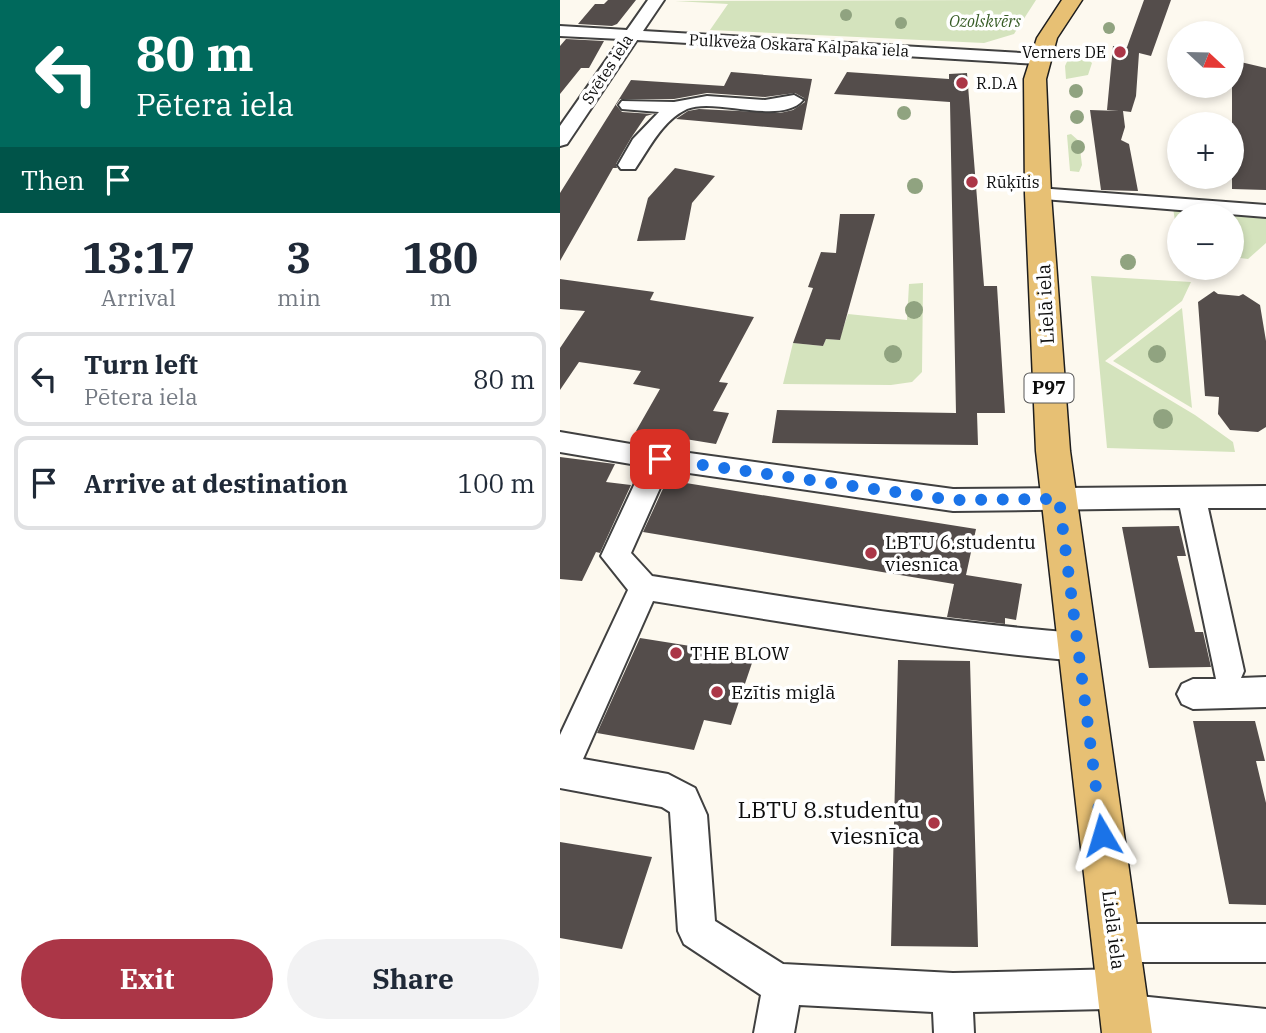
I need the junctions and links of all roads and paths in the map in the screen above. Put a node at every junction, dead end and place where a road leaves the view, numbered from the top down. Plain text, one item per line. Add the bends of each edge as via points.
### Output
1 (656, 0) edge
2 (1072, 0) edge
3 (560, 31) edge
4 (629, 36) junction
5 (1039, 58) junction
6 (794, 100) dead end
7 (628, 105) dead end
8 (678, 108) junction
9 (560, 140) edge
10 (628, 164) dead end
11 (1038, 194) junction
12 (1266, 211) edge
13 (560, 442) edge
14 (660, 459) junction
15 (1192, 497) junction
16 (1266, 497) edge
17 (1059, 499) junction
18 (644, 587) junction
19 (1078, 647) junction
20 (1228, 671) dead end
21 (1266, 692) edge
22 (1193, 694) dead end
23 (560, 772) edge
24 (1266, 943) edge
25 (783, 984) junction
26 (953, 993) junction
27 (1123, 995) edge
28 (1266, 1029) edge
29 (774, 1033) edge
30 (954, 1033) edge

1 - 4 street, Svētes iela
2 - 5 main road, Lielā iela / P97
3 - 4 street, Pulkveža Oskara Kalpaka iela
4 - 5 street, Pulkveža Oskara Kalpaka iela
4 - 9 street, Svētes iela
5 - 11 main road, Lielā iela / P97 via 1033,101
6 - 8 street via 777,107 701,102
7 - 8 street
8 - 10 street via 650,131
11 - 12 street
11 - 17 main road, Lielā iela / P97
13 - 14 street
14 - 17 street via 953,500
14 - 18 street via 615,556
15 - 16 street
15 - 17 street
15 - 20 street
17 - 19 main road, Lielā iela / P97
18 - 19 street via 866,623
18 - 23 street
19 - 27 main road, Lielā iela / P97
21 - 22 street
23 - 25 street via 668,791 682,800 689,815 697,932
24 - 27 street
25 - 26 street
25 - 29 street
26 - 27 street
26 - 30 street
27 - 28 street

